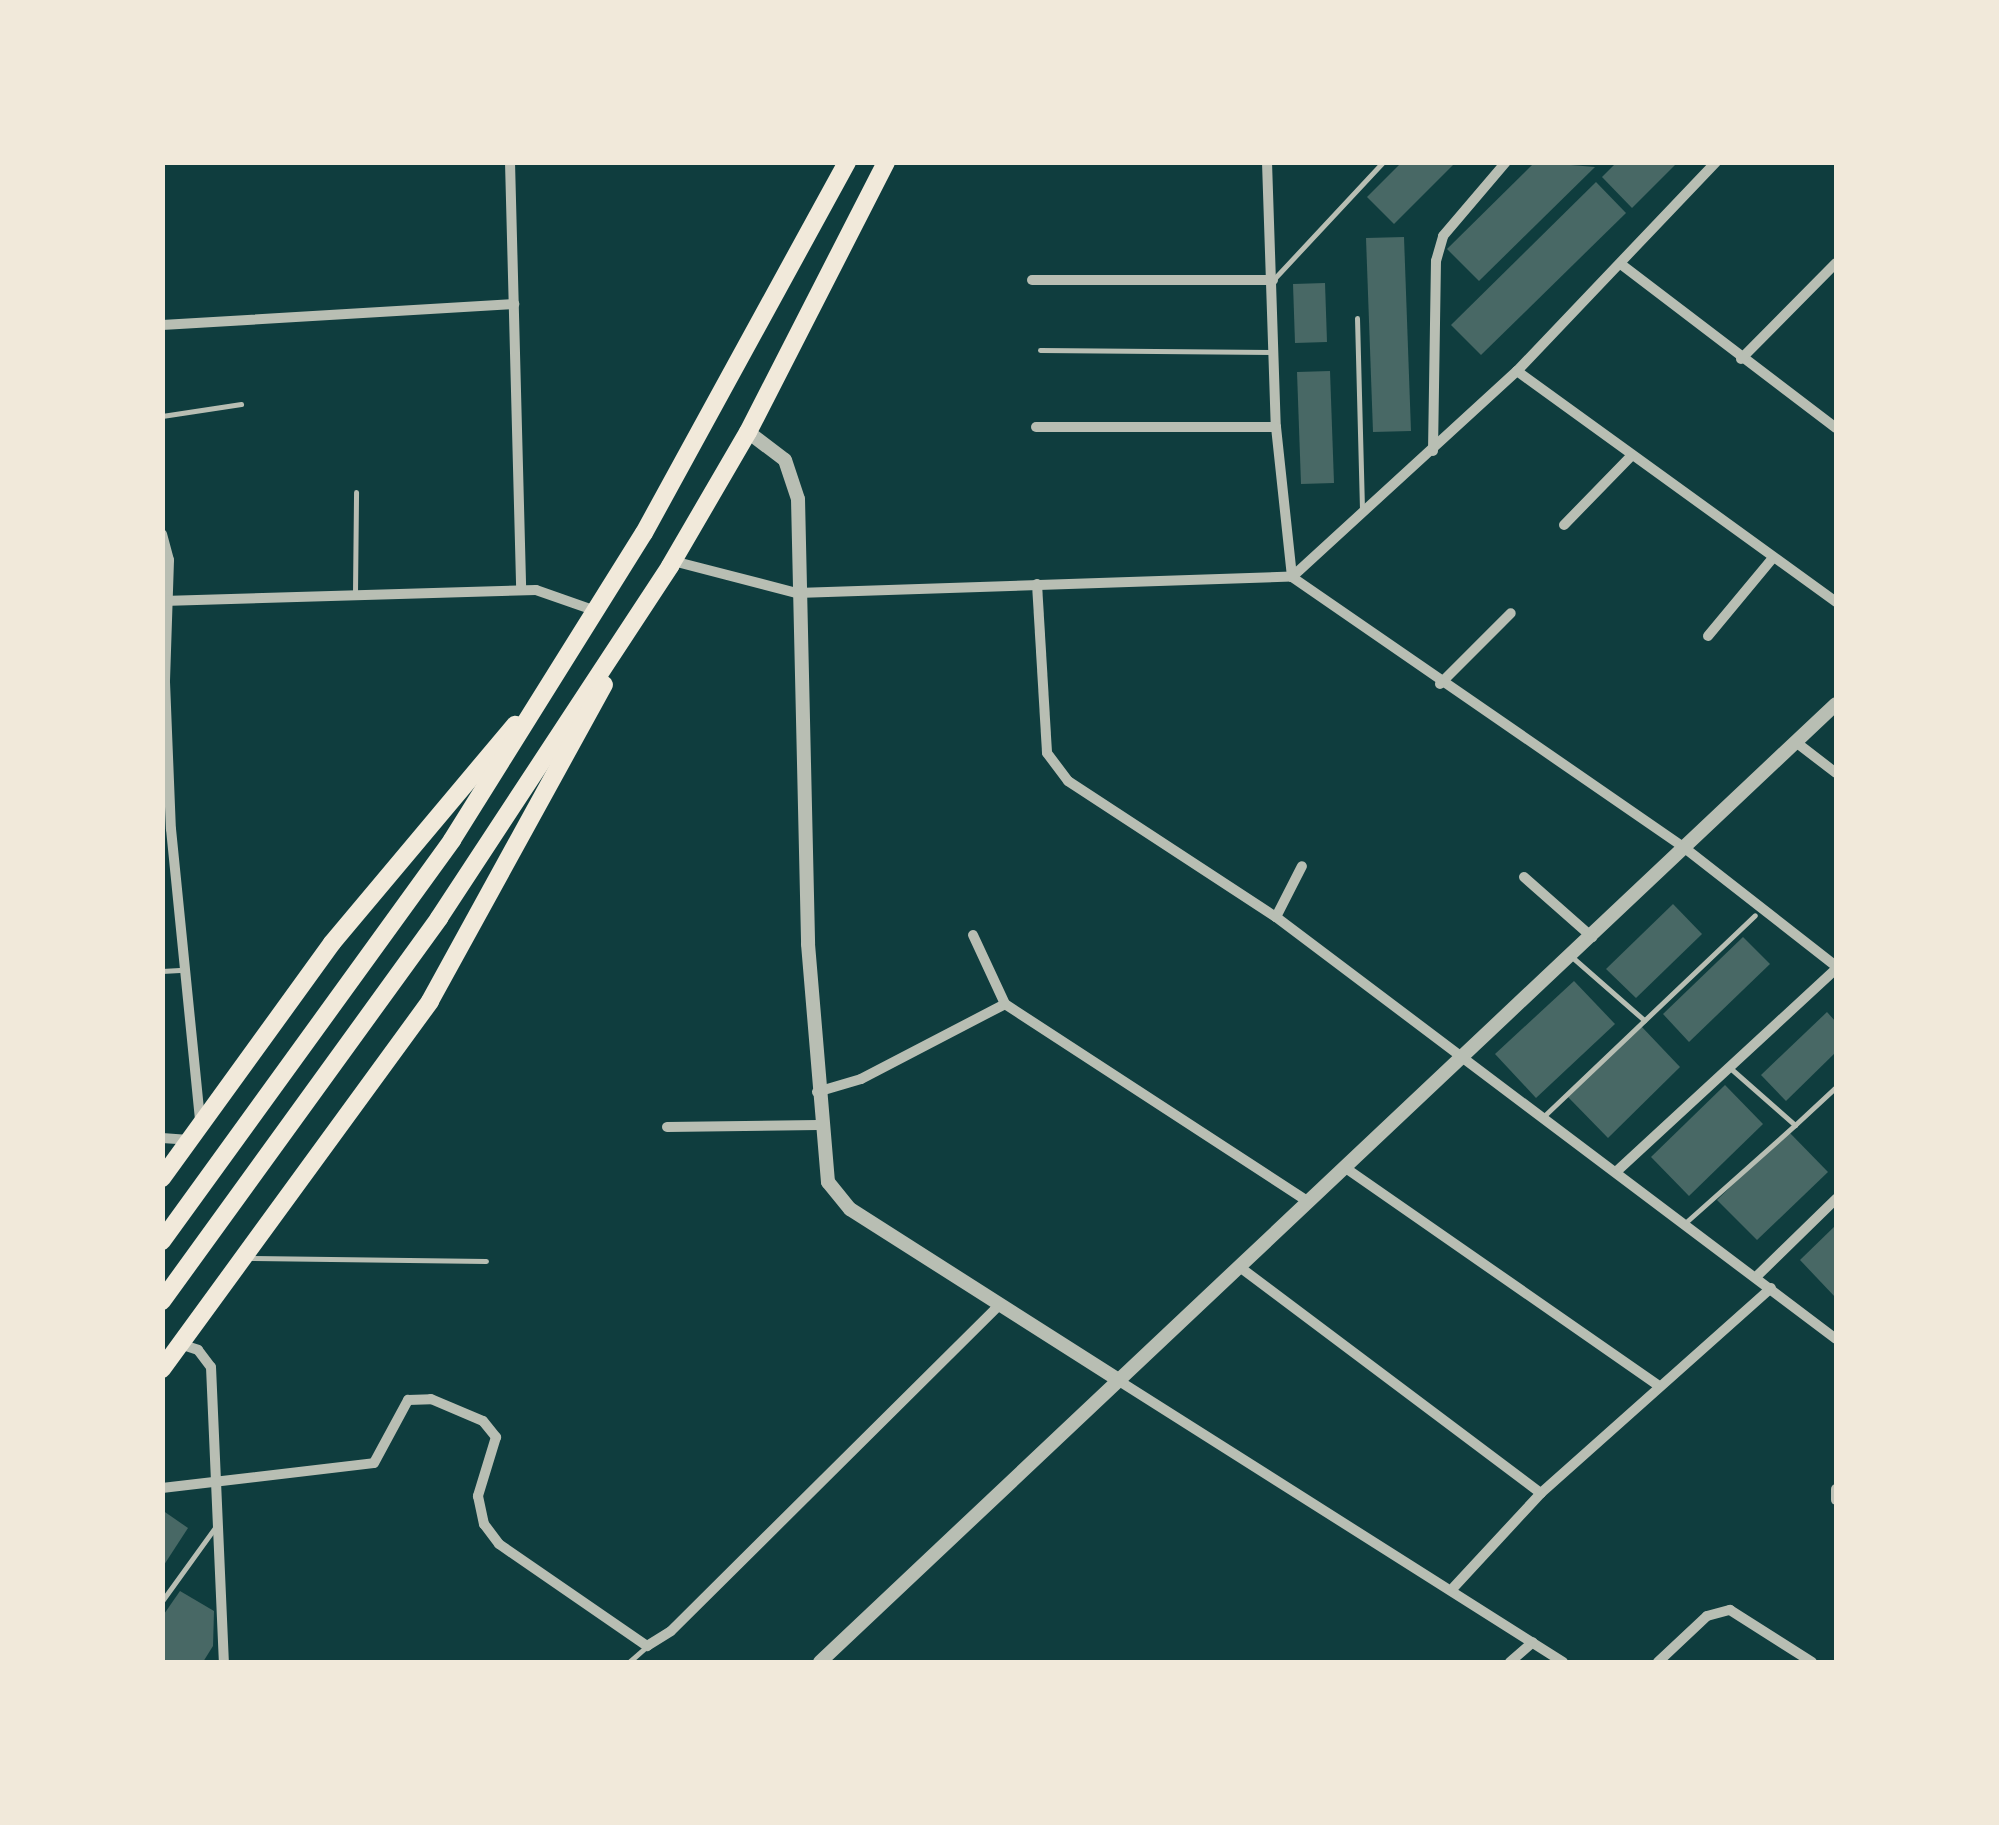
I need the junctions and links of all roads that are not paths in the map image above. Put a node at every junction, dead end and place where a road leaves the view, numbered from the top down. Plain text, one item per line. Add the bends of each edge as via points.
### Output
1 (510, 162) edge
2 (847, 162) edge
3 (886, 162) edge
4 (1267, 162) edge
5 (1384, 162) edge
6 (1506, 162) edge
7 (1716, 162) edge
8 (1836, 263) edge
9 (1622, 265) junction
10 (1032, 280) dead end
11 (1273, 280) junction
12 (514, 304) junction
13 (1357, 318) dead end
14 (162, 325) edge
15 (1040, 350) dead end
16 (1274, 352) junction
17 (1741, 359) junction
18 (1517, 371) junction
19 (241, 404) dead end
20 (162, 416) edge
21 (1036, 427) dead end
22 (1276, 427) junction
23 (1836, 428) edge
24 (748, 432) junction
25 (1433, 450) junction
26 (1631, 456) junction
27 (356, 492) dead end
28 (1362, 514) junction
29 (1564, 525) dead end
30 (162, 534) edge
31 (1771, 560) junction
32 (672, 564) junction
33 (1292, 577) junction
34 (1036, 584) junction
35 (522, 590) junction
36 (354, 593) junction
37 (797, 593) junction
38 (165, 601) edge
39 (1836, 602) edge
40 (596, 611) junction
41 (1511, 613) dead end
42 (1708, 636) dead end
43 (554, 679) junction
44 (1440, 684) junction
45 (1836, 704) edge
46 (1797, 743) junction
47 (1836, 772) edge
48 (1686, 849) junction
49 (1302, 866) dead end
50 (1524, 877) dead end
51 (1755, 915) dead end
52 (1276, 917) junction
53 (974, 934) dead end
54 (1592, 937) junction
55 (1572, 957) junction
56 (1836, 967) edge
57 (185, 970) junction
58 (162, 971) edge
59 (1005, 1004) junction
60 (1644, 1020) junction
61 (1460, 1060) junction
62 (1727, 1065) junction
63 (1836, 1088) edge
64 (816, 1092) junction
65 (1542, 1118) junction
66 (200, 1124) junction
67 (818, 1125) junction
68 (1794, 1125) junction
69 (666, 1126) dead end
70 (162, 1138) edge
71 (189, 1140) junction
72 (1346, 1170) junction
73 (1617, 1171) junction
74 (162, 1178) edge
75 (1836, 1199) edge
76 (1309, 1202) junction
77 (1685, 1223) junction
78 (162, 1241) edge
79 (240, 1258) junction
80 (486, 1261) dead end
81 (1240, 1268) junction
82 (1756, 1276) junction
83 (1771, 1288) junction
84 (162, 1300) edge
85 (999, 1304) junction
86 (1836, 1339) edge
87 (180, 1344) junction
88 (162, 1369) edge
89 (1115, 1378) junction
90 (1658, 1385) junction
91 (220, 1481) junction
92 (162, 1488) edge
93 (1542, 1493) junction
94 (221, 1520) junction
95 (1454, 1587) junction
96 (162, 1601) edge
97 (1533, 1642) junction
98 (648, 1646) junction
99 (224, 1662) edge
100 (629, 1662) edge
101 (820, 1662) edge
102 (1510, 1662) edge
103 (1563, 1662) edge
104 (1658, 1662) edge
105 (1812, 1662) edge

1 - 12 street
2 - 40 highway
3 - 24 highway
4 - 11 street
5 - 11 lane
6 - 25 street via 1443,236 1436,260
7 - 9 street
8 - 17 street
9 - 17 street
9 - 18 street
10 - 11 street
11 - 16 street
12 - 14 street
12 - 35 street
13 - 28 lane
15 - 16 lane
16 - 22 street
17 - 23 street
18 - 25 street
18 - 26 street
19 - 20 lane
21 - 22 street
22 - 33 street
24 - 32 highway
24 - 37 street via 786,460 798,499
25 - 28 street
26 - 29 street
26 - 31 street
27 - 36 lane
28 - 33 street
30 - 38 street
31 - 39 street
31 - 42 street
32 - 37 street
32 - 79 highway via 430,1001
32 - 84 highway via 438,918
33 - 34 street
33 - 44 street
34 - 37 street
34 - 52 street via 1047,753 1068,781
35 - 36 street
35 - 40 street
36 - 38 street
37 - 64 street
38 - 57 street via 169,774
40 - 43 highway
41 - 44 street
43 - 66 highway via 332,943
43 - 78 highway via 452,840
44 - 48 street
45 - 46 street
46 - 47 street
46 - 48 street
48 - 54 street
48 - 56 street
49 - 52 street
50 - 54 street
51 - 60 lane
52 - 61 street
53 - 59 street
54 - 55 street
55 - 60 lane
55 - 61 street
56 - 62 street
57 - 58 lane
57 - 66 street
59 - 64 street via 861,1079
59 - 76 street
60 - 65 lane
61 - 65 street
61 - 72 street
62 - 68 lane
62 - 73 street
63 - 68 lane
64 - 67 street
65 - 73 street
66 - 71 highway
67 - 69 street
67 - 85 street via 828,1182 850,1209
68 - 77 lane
70 - 71 street
71 - 74 highway
72 - 76 street
72 - 90 street
73 - 77 street
75 - 82 street
76 - 81 street
77 - 82 street
79 - 80 lane
79 - 87 highway
81 - 89 street
81 - 93 street
82 - 83 street
83 - 86 street
83 - 90 street
85 - 89 street
85 - 98 street via 671,1631
87 - 88 highway
87 - 91 street via 198,1350 211,1367
89 - 95 street
89 - 101 street
90 - 93 street
91 - 92 street
91 - 94 street
91 - 98 street via 374,1462 408,1400 432,1399 483,1420 496,1437 478,1496 484,1524 499,1544
93 - 95 street
94 - 96 lane
94 - 99 street
95 - 97 street
97 - 102 street
97 - 103 street
98 - 100 lane
104 - 105 street via 1708,1616 1730,1610

